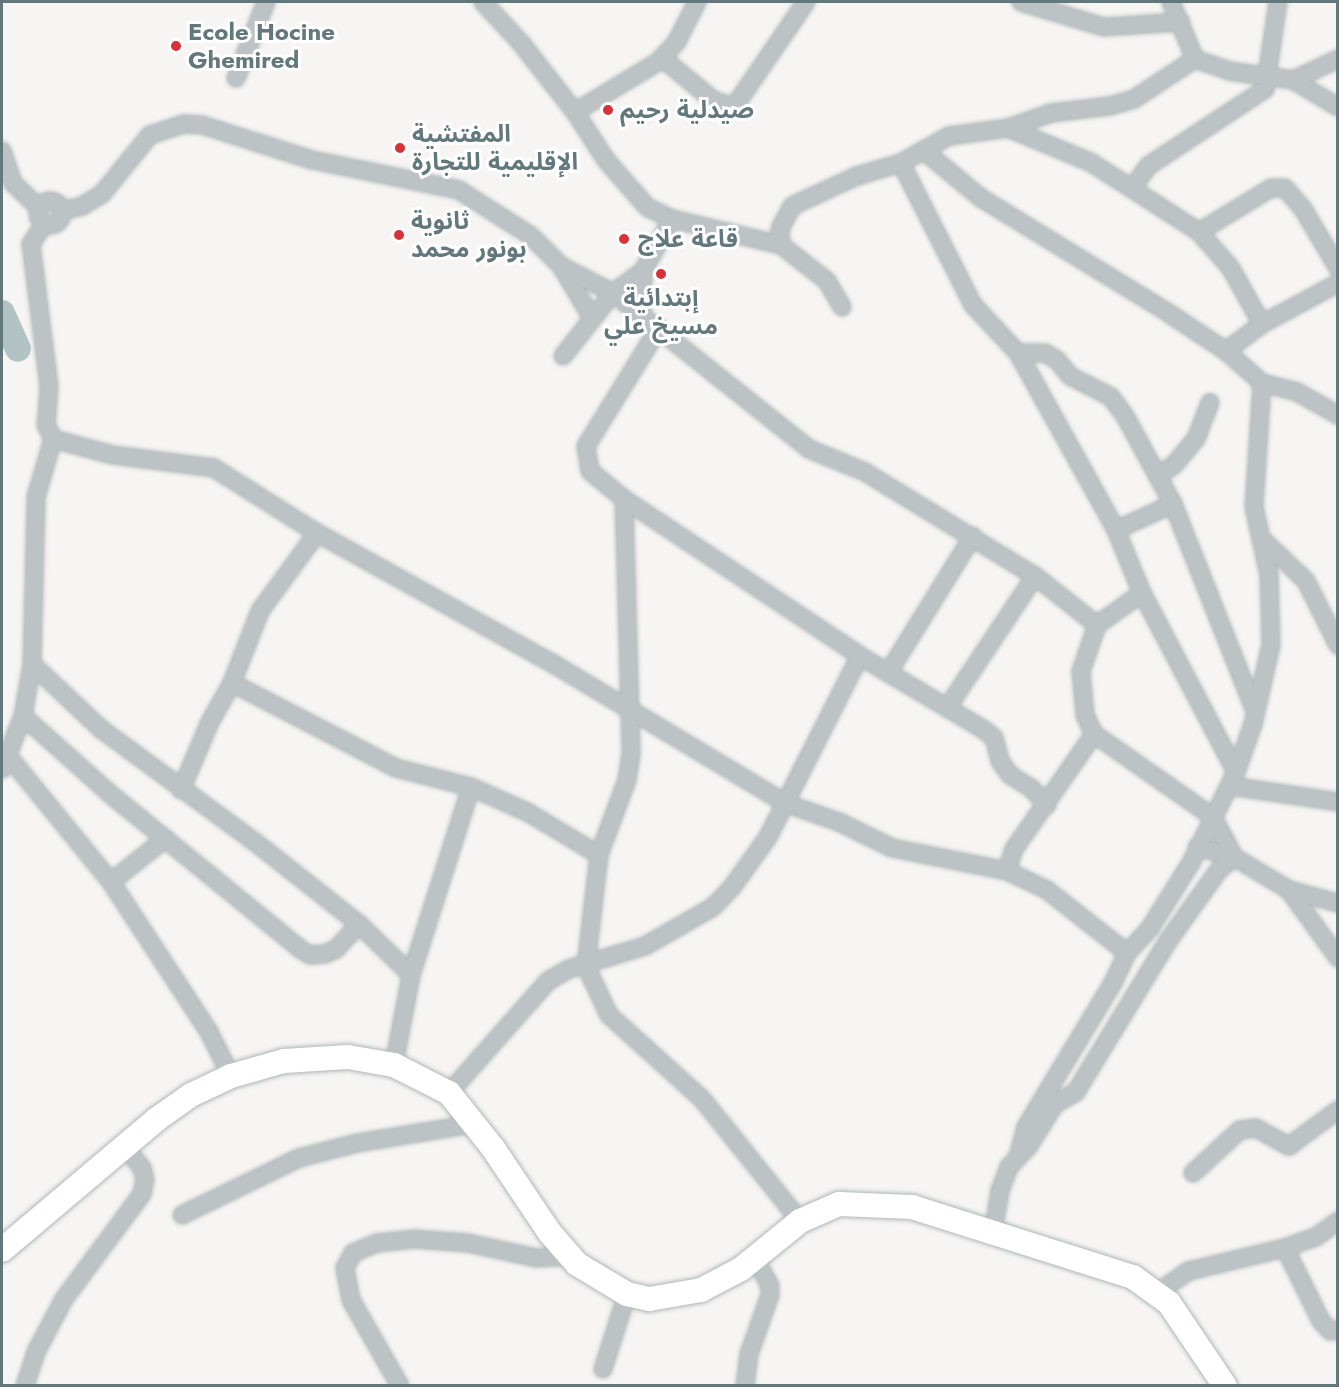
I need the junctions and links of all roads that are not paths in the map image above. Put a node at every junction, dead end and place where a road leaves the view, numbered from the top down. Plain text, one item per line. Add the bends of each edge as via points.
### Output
1 (266, 2) edge
2 (483, 2) edge
3 (697, 2) edge
4 (806, 2) edge
5 (1021, 2) edge
6 (1171, 2) edge
7 (1278, 2) edge
8 (1182, 22) junction
9 (662, 58) junction
10 (1195, 59) junction
11 (1338, 59) edge
12 (236, 78) dead end
13 (1268, 78) junction
14 (1293, 80) junction
15 (1338, 107) edge
16 (575, 112) junction
17 (1008, 128) junction
18 (923, 150) junction
19 (2, 151) edge
20 (901, 163) junction
21 (1133, 187) junction
22 (42, 216) junction
23 (672, 219) junction
24 (1199, 232) junction
25 (782, 245) junction
26 (561, 266) junction
27 (1338, 268) edge
28 (643, 271) junction
29 (1338, 283) edge
30 (613, 293) junction
31 (842, 306) dead end
32 (642, 315) junction
33 (592, 318) junction
34 (1262, 324) junction
35 (659, 328) junction
36 (1226, 351) junction
37 (1017, 353) junction
38 (563, 356) dead end
39 (1262, 382) junction
40 (1210, 403) dead end
41 (1338, 415) edge
42 (52, 439) junction
43 (1158, 476) junction
44 (624, 499) junction
45 (1173, 504) junction
46 (1116, 530) junction
47 (317, 533) junction
48 (973, 536) junction
49 (1264, 541) junction
50 (1035, 576) junction
51 (1142, 593) junction
52 (1097, 625) junction
53 (1338, 645) edge
54 (860, 656) junction
55 (32, 664) junction
56 (888, 673) junction
57 (232, 682) junction
58 (628, 708) junction
59 (947, 708) junction
60 (1254, 709) junction
61 (23, 716) junction
62 (1094, 735) junction
63 (5, 763) edge
64 (1233, 779) junction
65 (471, 787) junction
66 (181, 790) junction
67 (1338, 802) edge
68 (785, 803) junction
69 (1047, 805) junction
70 (1213, 817) junction
71 (166, 838) junction
72 (1197, 846) junction
73 (599, 855) junction
74 (1234, 857) junction
75 (1006, 871) junction
76 (111, 882) junction
77 (1289, 890) junction
78 (1338, 903) edge
79 (359, 924) junction
80 (1150, 928) junction
81 (1168, 941) junction
82 (1127, 952) junction
83 (1338, 958) edge
84 (586, 966) junction
85 (411, 975) junction
86 (394, 1065) junction
87 (231, 1076) junction
88 (449, 1094) junction
89 (1338, 1110) edge
90 (473, 1124) junction
91 (124, 1146) junction
92 (1019, 1153) junction
93 (1193, 1173) dead end
94 (182, 1215) dead end
95 (800, 1221) junction
96 (1338, 1221) edge
97 (993, 1233) junction
98 (1285, 1248) junction
99 (2, 1250) edge
100 (569, 1256) junction
101 (755, 1258) junction
102 (1157, 1293) junction
103 (627, 1294) junction
104 (1338, 1330) edge
105 (603, 1369) dead end
106 (25, 1386) edge
107 (400, 1386) edge
108 (745, 1386) edge
109 (1225, 1386) edge

1 - 12 street
2 - 16 street
3 - 9 street via 676,43
4 - 9 street via 734,107 713,100
5 - 8 street via 1104,27
6 - 8 street
7 - 13 street
8 - 10 street
9 - 16 street
10 - 13 street via 1229,71
10 - 17 street via 1134,99 1051,113
11 - 14 street
13 - 14 street
13 - 21 street via 1255,98 1148,166
14 - 15 street
16 - 23 street via 606,160 647,207
17 - 18 street via 949,136
17 - 21 street via 1092,163
18 - 20 street
18 - 36 street via 981,198
19 - 22 street via 13,183
20 - 25 street via 857,176 792,206 780,229
20 - 37 street via 973,305
21 - 24 street
22 - 26 street via 58,221 61,211 82,206 102,194 150,135 184,124 202,125 312,160 459,190 507,217
22 - 42 street via 31,244 49,386 46,425
23 - 25 street
23 - 28 street
24 - 27 street via 1271,188 1285,188 1303,209
24 - 34 street via 1230,267
25 - 31 street via 827,281
26 - 30 street
26 - 33 street
28 - 30 street
28 - 32 street
29 - 34 street
30 - 32 street
30 - 33 street
32 - 35 street
33 - 38 street
34 - 36 street
35 - 44 street via 586,446 590,471
35 - 48 street via 809,449 865,472
36 - 39 street
37 - 43 street via 1045,353 1070,376 1111,397
37 - 46 street
39 - 41 street via 1297,392
39 - 49 street via 1254,507
40 - 43 street via 1196,438 1174,465
42 - 47 street via 113,454 214,468
42 - 55 street via 36,497
43 - 45 street
44 - 54 street
44 - 58 street
45 - 46 street
45 - 60 street
46 - 51 street
47 - 57 street via 260,611
47 - 58 street
48 - 50 street
48 - 56 street
49 - 53 street via 1306,581
49 - 60 street via 1272,602 1271,645
50 - 52 street
50 - 59 street
51 - 52 street
51 - 64 street
52 - 62 street via 1081,671 1085,715
54 - 56 street
54 - 68 street
55 - 61 street
55 - 66 street via 101,729
56 - 59 street
57 - 65 street via 396,768
57 - 66 street
58 - 68 street
58 - 73 street via 631,754 627,780
59 - 69 street via 994,738 1000,761 1010,775
60 - 64 street
61 - 63 street
61 - 71 street
62 - 69 street
62 - 70 street
63 - 76 street
64 - 67 street
64 - 70 street
65 - 73 street via 529,813
65 - 85 street
66 - 79 street
68 - 75 street via 839,822 892,848
68 - 84 street via 768,837 713,907 645,946
69 - 75 street via 1014,849
70 - 72 street
70 - 74 street
71 - 76 street
71 - 79 street via 310,955 336,949
72 - 74 street
72 - 80 street via 1191,863
73 - 84 street
74 - 77 street
74 - 81 street via 1218,870
75 - 82 street via 1047,890
76 - 87 street via 209,1032
77 - 78 street
77 - 83 street
79 - 85 street
80 - 81 street
80 - 82 street
81 - 92 street via 1076,1092 1055,1104 1028,1147
82 - 92 street via 1113,983 1026,1128
84 - 88 street via 548,981
84 - 95 street via 609,1015 702,1099
85 - 86 street
86 - 87 street via 348,1056 319,1056
86 - 88 street
87 - 91 street via 191,1095
88 - 90 street
89 - 93 street via 1289,1146 1256,1128 1240,1130
90 - 94 street via 437,1133 374,1140 299,1158
90 - 100 street
91 - 99 street
91 - 106 street via 142,1168 146,1179 142,1194 64,1299 37,1350
92 - 97 street via 1000,1191
95 - 97 street via 839,1204 881,1203 912,1208
95 - 101 street
96 - 98 street via 1316,1236
97 - 102 street via 1133,1277
98 - 102 street via 1197,1268 1176,1276
98 - 104 street via 1321,1321 1330,1331
100 - 103 street
100 - 107 street via 536,1258 468,1244 414,1239 377,1243 354,1253 345,1268 351,1300
101 - 103 street via 722,1281 679,1297 649,1299
101 - 108 street via 765,1274 770,1295 749,1354
102 - 109 street via 1169,1303
103 - 105 street

